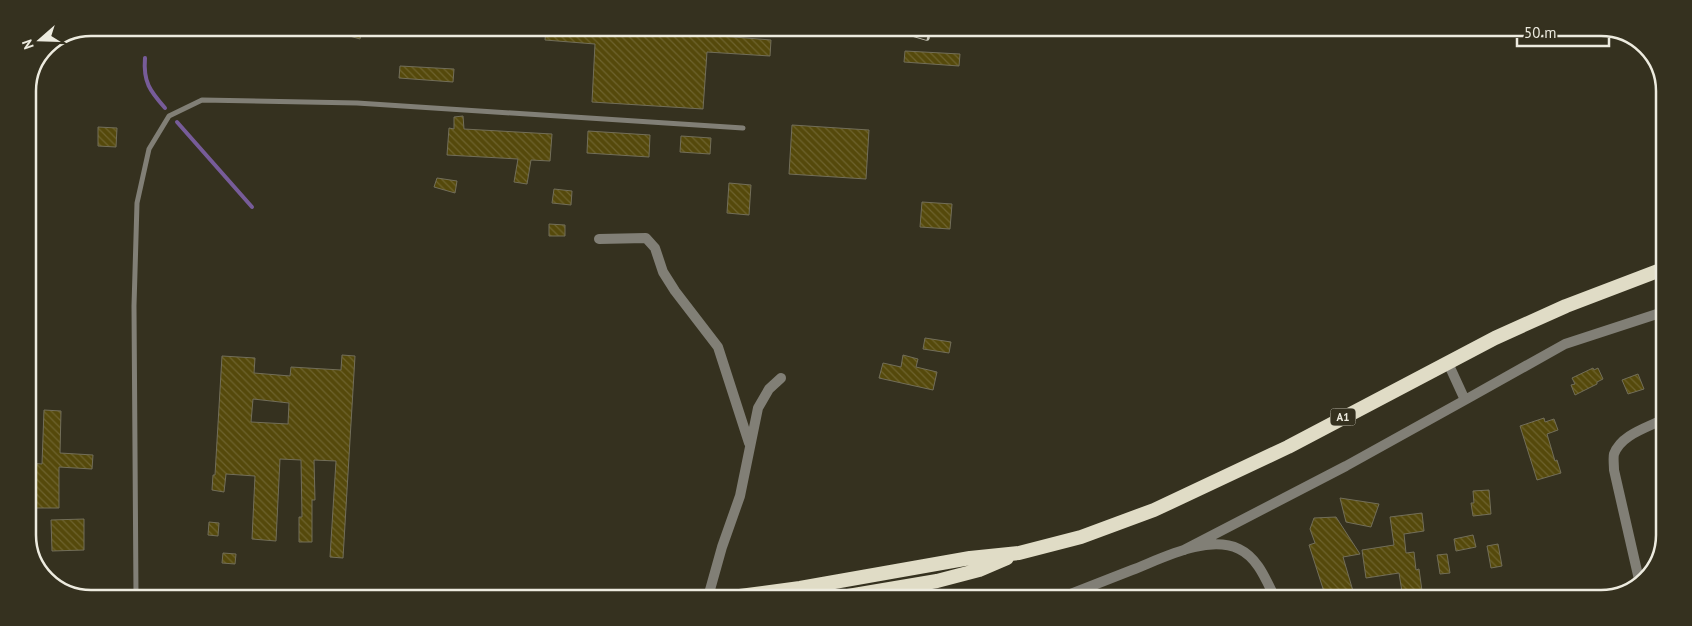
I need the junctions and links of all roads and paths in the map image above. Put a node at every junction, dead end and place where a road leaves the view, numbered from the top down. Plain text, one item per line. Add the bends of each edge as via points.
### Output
1 (742, 128) dead end
2 (599, 239) dead end
3 (1656, 271) edge
4 (1656, 314) edge
5 (1448, 363) junction
6 (781, 378) dead end
7 (1465, 400) junction
8 (1656, 423) edge
9 (750, 443) junction
10 (1184, 550) junction
11 (1019, 553) junction
12 (1638, 575) edge
13 (136, 590) edge
14 (710, 590) edge
15 (810, 590) edge
16 (884, 590) edge
17 (1081, 590) edge
18 (1271, 590) edge

1 - 13 lane via 357,103 202,100 169,116 149,149 137,203 134,306
2 - 9 street via 646,238 655,248 663,272 675,292 718,347
3 - 5 highway, A1 via 1566,306
4 - 7 street via 1565,344
5 - 7 street
5 - 11 highway, A1 via 1288,447 1154,510 1081,537
6 - 9 street via 769,389 758,408
7 - 10 street
8 - 12 street via 1621,442 1614,454 1614,470
9 - 14 street via 740,496
10 - 17 street
10 - 18 street via 1216,544 1240,550 1261,570
11 - 15 highway, A1 via 970,558
11 - 16 highway, A1 via 979,570

